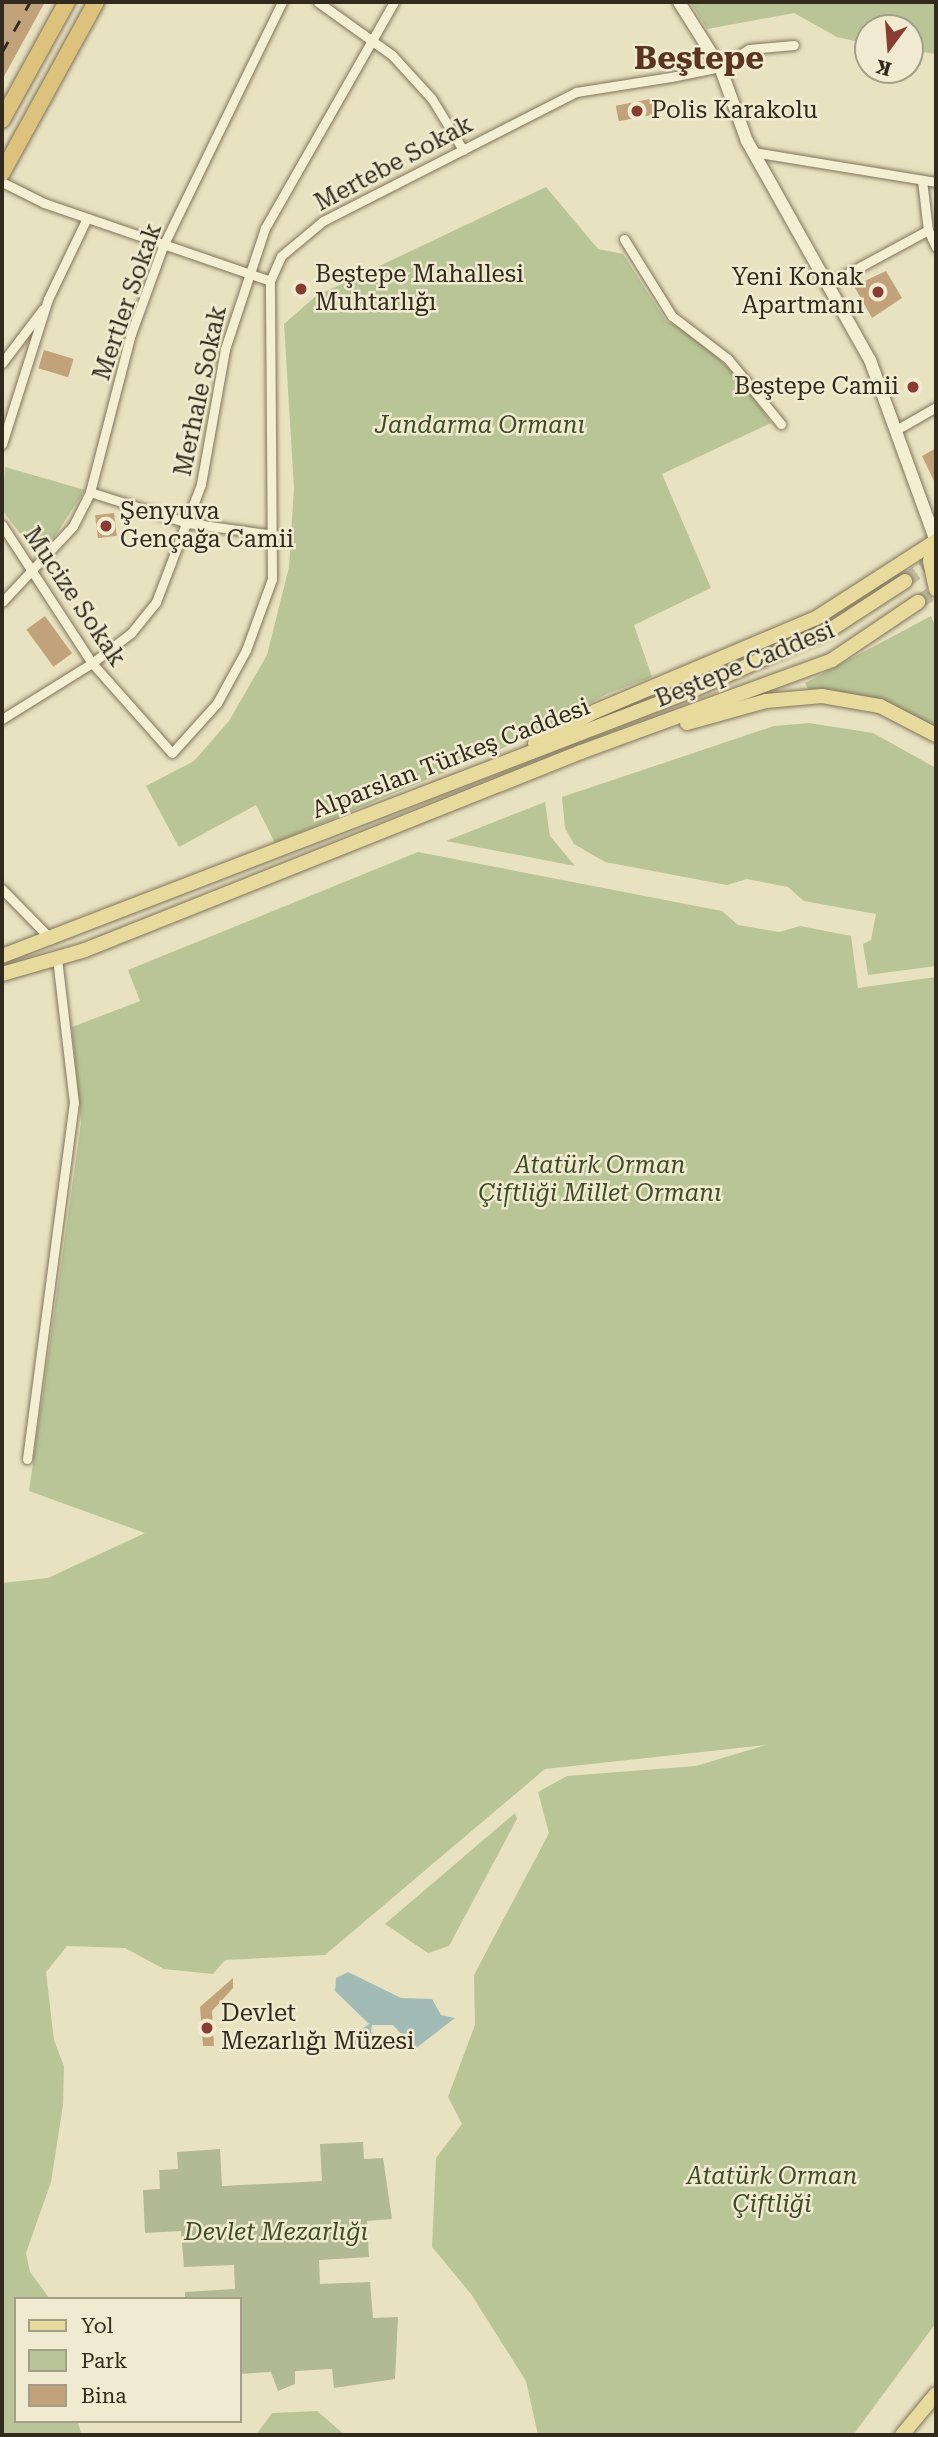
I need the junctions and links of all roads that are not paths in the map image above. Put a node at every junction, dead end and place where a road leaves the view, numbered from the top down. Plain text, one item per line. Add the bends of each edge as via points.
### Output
1 (67, 2) edge
2 (96, 2) edge
3 (107, 2) edge
4 (282, 2) edge
5 (318, 2) edge
6 (394, 2) edge
7 (679, 2) edge
8 (376, 41) junction
9 (794, 45) dead end
10 (720, 67) junction
11 (62, 69) junction
12 (2, 120) edge
13 (463, 150) junction
14 (753, 152) junction
15 (2, 173) edge
16 (922, 180) junction
17 (936, 181) edge
18 (2, 182) edge
19 (87, 218) junction
20 (928, 230) junction
21 (624, 239) dead end
22 (163, 246) junction
23 (936, 247) edge
24 (248, 275) junction
25 (270, 281) junction
26 (830, 284) junction
27 (47, 302) junction
28 (2, 363) edge
29 (936, 407) edge
30 (781, 424) dead end
31 (895, 430) junction
32 (2, 444) edge
33 (90, 492) junction
34 (188, 523) junction
35 (2, 525) edge
36 (275, 535) junction
37 (936, 541) edge
38 (33, 575) junction
39 (905, 581) tunnel mouth
40 (936, 589) edge
41 (918, 602) tunnel mouth
42 (2, 603) edge
43 (92, 663) junction
44 (2, 719) edge
45 (936, 735) edge
46 (581, 752) junction
47 (488, 769) junction
48 (2, 889) edge
49 (52, 940) junction
50 (2, 956) edge
51 (57, 959) junction
52 (2, 974) edge
53 (27, 1459) dead end
54 (936, 2394) edge
55 (902, 2435) edge

1 - 12 highway
2 - 11 highway
3 - 11 highway
4 - 22 street, Mertler Sokak
5 - 8 street
6 - 8 street, Merhale Sokak
7 - 10 main road
8 - 13 street via 432,99
8 - 24 street, Merhale Sokak via 265,228
9 - 10 street, Mertebe Sokak via 749,49
10 - 13 street, Mertebe Sokak via 576,92
10 - 14 main road
11 - 15 highway
13 - 25 street, Mertebe Sokak via 323,220 281,256
14 - 16 street
14 - 26 main road
16 - 17 street
16 - 20 street
18 - 19 street
19 - 22 street
19 - 27 street
20 - 23 street
20 - 26 street
21 - 30 street via 672,316 728,359
22 - 24 street
22 - 33 street, Mertler Sokak via 131,334
24 - 25 street
24 - 34 street, Merhale Sokak via 225,349 201,484
25 - 36 street
26 - 31 main road via 870,360
27 - 28 street
27 - 32 street
29 - 31 street
31 - 37 main road
33 - 34 street
33 - 38 street, Mertler Sokak via 73,527
34 - 36 street
34 - 43 street, Merhale Sokak via 156,602 131,633
35 - 38 street, Mucize Sokak
36 - 43 street, Mucize Sokak via 272,579 246,650 217,702 172,753
37 - 40 main road via 930,561
37 - 47 main road via 816,618 596,710
38 - 42 street, Mertler Sokak
38 - 43 street, Mucize Sokak
39 - 47 main road, Alparslan Türkeş Caddesi via 833,628 693,690
41 - 46 main road, Beştepe Caddesi via 832,660
43 - 44 street, Merhale Sokak
45 - 46 main road via 880,706 853,698 805,697 766,701
46 - 51 main road, Alparslan Türkeş Caddesi
47 - 49 main road, Alparslan Türkeş Caddesi
48 - 49 street
49 - 50 main road, Alparslan Türkeş Caddesi
51 - 52 main road, Alparslan Türkeş Caddesi
51 - 53 street via 74,1103
54 - 55 main road

